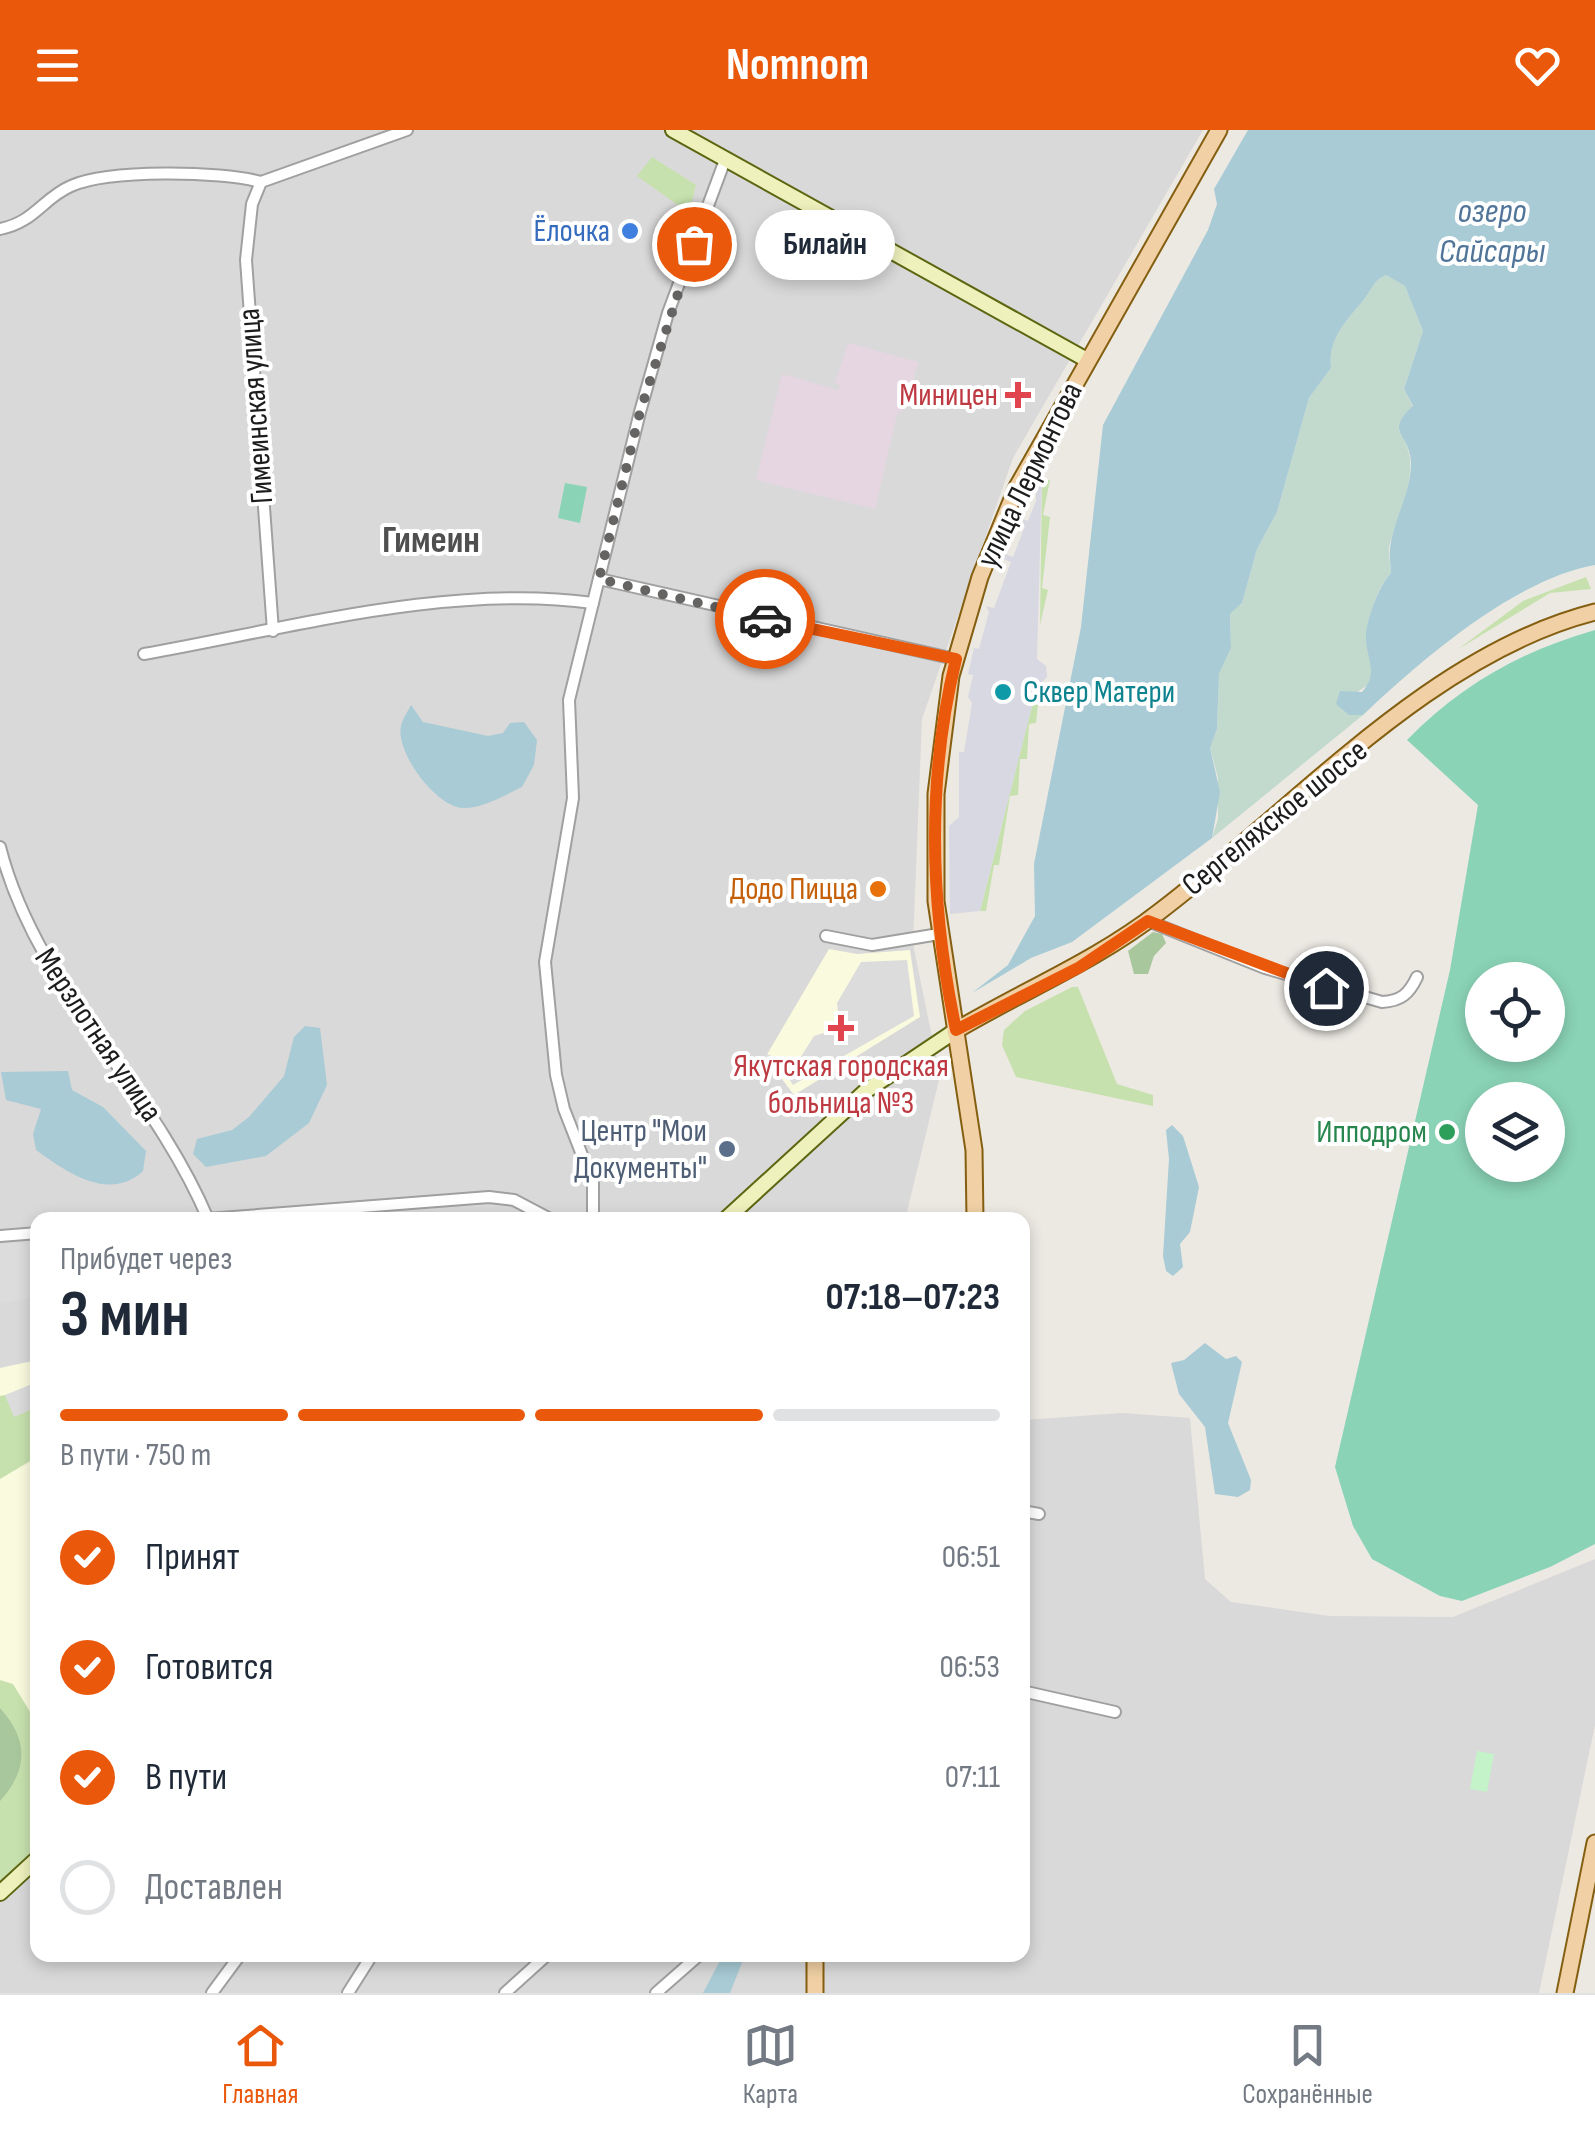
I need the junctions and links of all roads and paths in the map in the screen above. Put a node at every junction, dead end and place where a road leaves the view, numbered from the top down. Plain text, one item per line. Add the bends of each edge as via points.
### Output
1 (407, 130) edge
2 (673, 130) edge
3 (1219, 130) edge
4 (725, 160) junction
5 (261, 182) junction
6 (0, 229) edge
7 (1087, 360) junction
8 (599, 579) junction
9 (593, 603) junction
10 (1595, 612) edge
11 (273, 632) junction
12 (144, 654) dead end
13 (956, 659) junction
14 (0, 847) edge
15 (1148, 921) junction
16 (939, 934) junction
17 (826, 936) dead end
18 (1416, 976) dead end
19 (956, 1030) junction
20 (594, 1200) junction
21 (204, 1212) edge
22 (297, 1212) edge
23 (536, 1212) edge
24 (588, 1212) edge
25 (593, 1212) edge
26 (734, 1212) edge
27 (975, 1212) edge
28 (30, 1234) edge
29 (0, 1236) edge
30 (1030, 1512) edge
31 (1039, 1514) dead end
32 (1030, 1694) edge
33 (1115, 1712) dead end
34 (1595, 1843) edge
35 (30, 1865) edge
36 (0, 1893) edge
37 (235, 1962) edge
38 (368, 1962) edge
39 (539, 1962) edge
40 (691, 1962) edge
41 (815, 1962) edge
42 (813, 1991) edge
43 (212, 1993) edge
44 (348, 1993) edge
45 (505, 1993) edge
46 (656, 1993) edge
47 (1566, 1993) edge

1 - 5 street
2 - 4 main road
3 - 7 main road, улица Лермонтова
4 - 7 main road
4 - 8 street via 668,314
5 - 6 street via 212,172 75,184 36,216
5 - 11 street, Гимеинская улица via 246,260
7 - 13 main road, улица Лермонтова via 1018,487 980,577
8 - 9 street
8 - 13 street
9 - 11 street via 473,598
9 - 20 street via 568,700 573,798 545,962 556,1075
10 - 15 main road, Сергеляхское шоссе via 1504,646 1446,681
11 - 12 street
13 - 16 main road, улица Лермонтова via 936,794
14 - 21 street, Мерзлотная улица via 32,938 159,1125
15 - 18 street via 1266,968 1382,1002 1410,991
15 - 19 main road, Сергеляхское шоссе via 1080,967
16 - 17 street via 872,944
16 - 19 main road, улица Лермонтова
19 - 26 main road, Сергеляхское шоссе via 867,1090
19 - 27 main road, улица Лермонтова via 974,1150
20 - 24 street
20 - 25 street
22 - 23 street via 489,1197
28 - 29 street
30 - 31 street
32 - 33 street
34 - 47 main road
35 - 36 main road
37 - 43 street
38 - 44 street
39 - 45 street
40 - 46 street
41 - 42 main road

